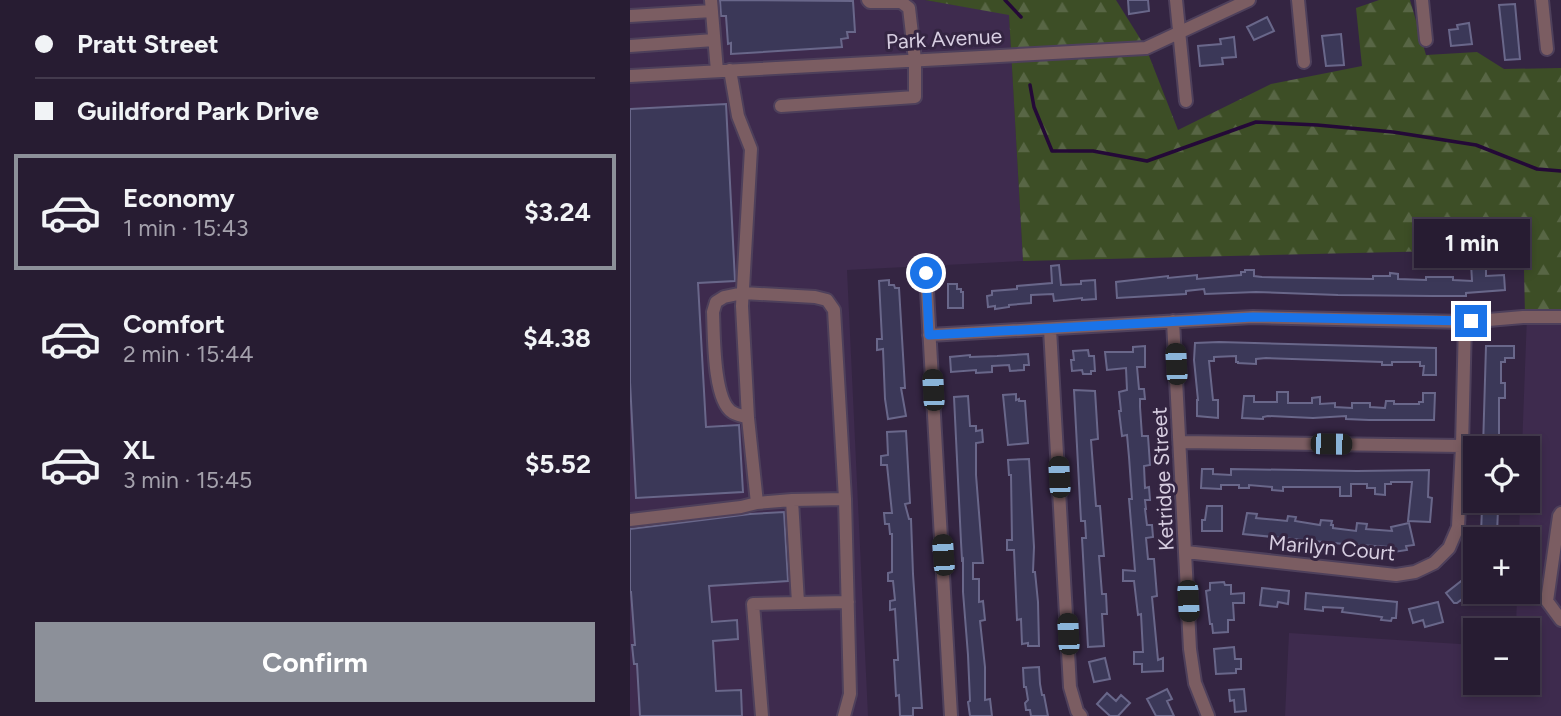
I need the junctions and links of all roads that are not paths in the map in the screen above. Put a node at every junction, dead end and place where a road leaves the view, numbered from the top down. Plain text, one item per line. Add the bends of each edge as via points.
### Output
1 (868, 0) edge
2 (1176, 0) edge
3 (1249, 0) edge
4 (1298, 0) edge
5 (1422, 0) edge
6 (1542, 0) edge
7 (712, 6) edge
8 (630, 16) edge
9 (1180, 33) junction
10 (714, 40) junction
11 (1426, 40) dead end
12 (630, 46) edge
13 (1547, 49) dead end
14 (915, 60) junction
15 (1304, 62) dead end
16 (724, 71) junction
17 (630, 76) edge
18 (1185, 101) dead end
19 (780, 106) dead end
20 (926, 273) dead end
21 (743, 293) junction
22 (1561, 317) edge
23 (1173, 321) junction
24 (1465, 322) junction
25 (1050, 329) junction
26 (929, 335) junction
27 (748, 418) junction
28 (1180, 442) junction
29 (1462, 446) junction
30 (845, 499) junction
31 (792, 500) junction
32 (757, 503) junction
33 (1561, 513) edge
34 (630, 520) edge
35 (1186, 552) junction
36 (848, 602) junction
37 (799, 603) junction
38 (1561, 620) edge
39 (762, 716) edge
40 (844, 716) edge
41 (951, 716) edge
42 (1081, 716) edge
43 (1208, 716) edge

1 - 14 street via 901,2 909,8
2 - 9 street
3 - 9 street, Park Avenue
4 - 15 street
5 - 11 street
6 - 13 street
7 - 8 street
7 - 10 street
9 - 14 street, Park Avenue via 1146,48
9 - 18 street
10 - 12 street
10 - 16 street
14 - 16 street, Park Avenue
14 - 19 street via 915,97
16 - 17 street, Park Avenue
16 - 21 street via 751,149
20 - 26 street
21 - 27 street
21 - 27 street via 723,297 713,312 718,386 731,411
21 - 30 street via 827,300 834,310
22 - 24 street
23 - 24 street via 1253,317
23 - 25 street
23 - 28 street, Ketridge Street
24 - 29 street, Marilyn Court
25 - 26 street
25 - 42 street via 1070,687
26 - 41 street
27 - 32 street
28 - 29 street
28 - 35 street, Ketridge Street
29 - 35 street, Marilyn Court via 1458,527 1449,548 1434,563 1415,572 1396,575
30 - 31 street
30 - 36 street
31 - 32 street
31 - 37 street
32 - 34 street
33 - 38 street via 1547,601
35 - 43 street, Ketridge Street via 1193,672
36 - 37 street
36 - 40 street via 850,694
37 - 39 street via 753,604

